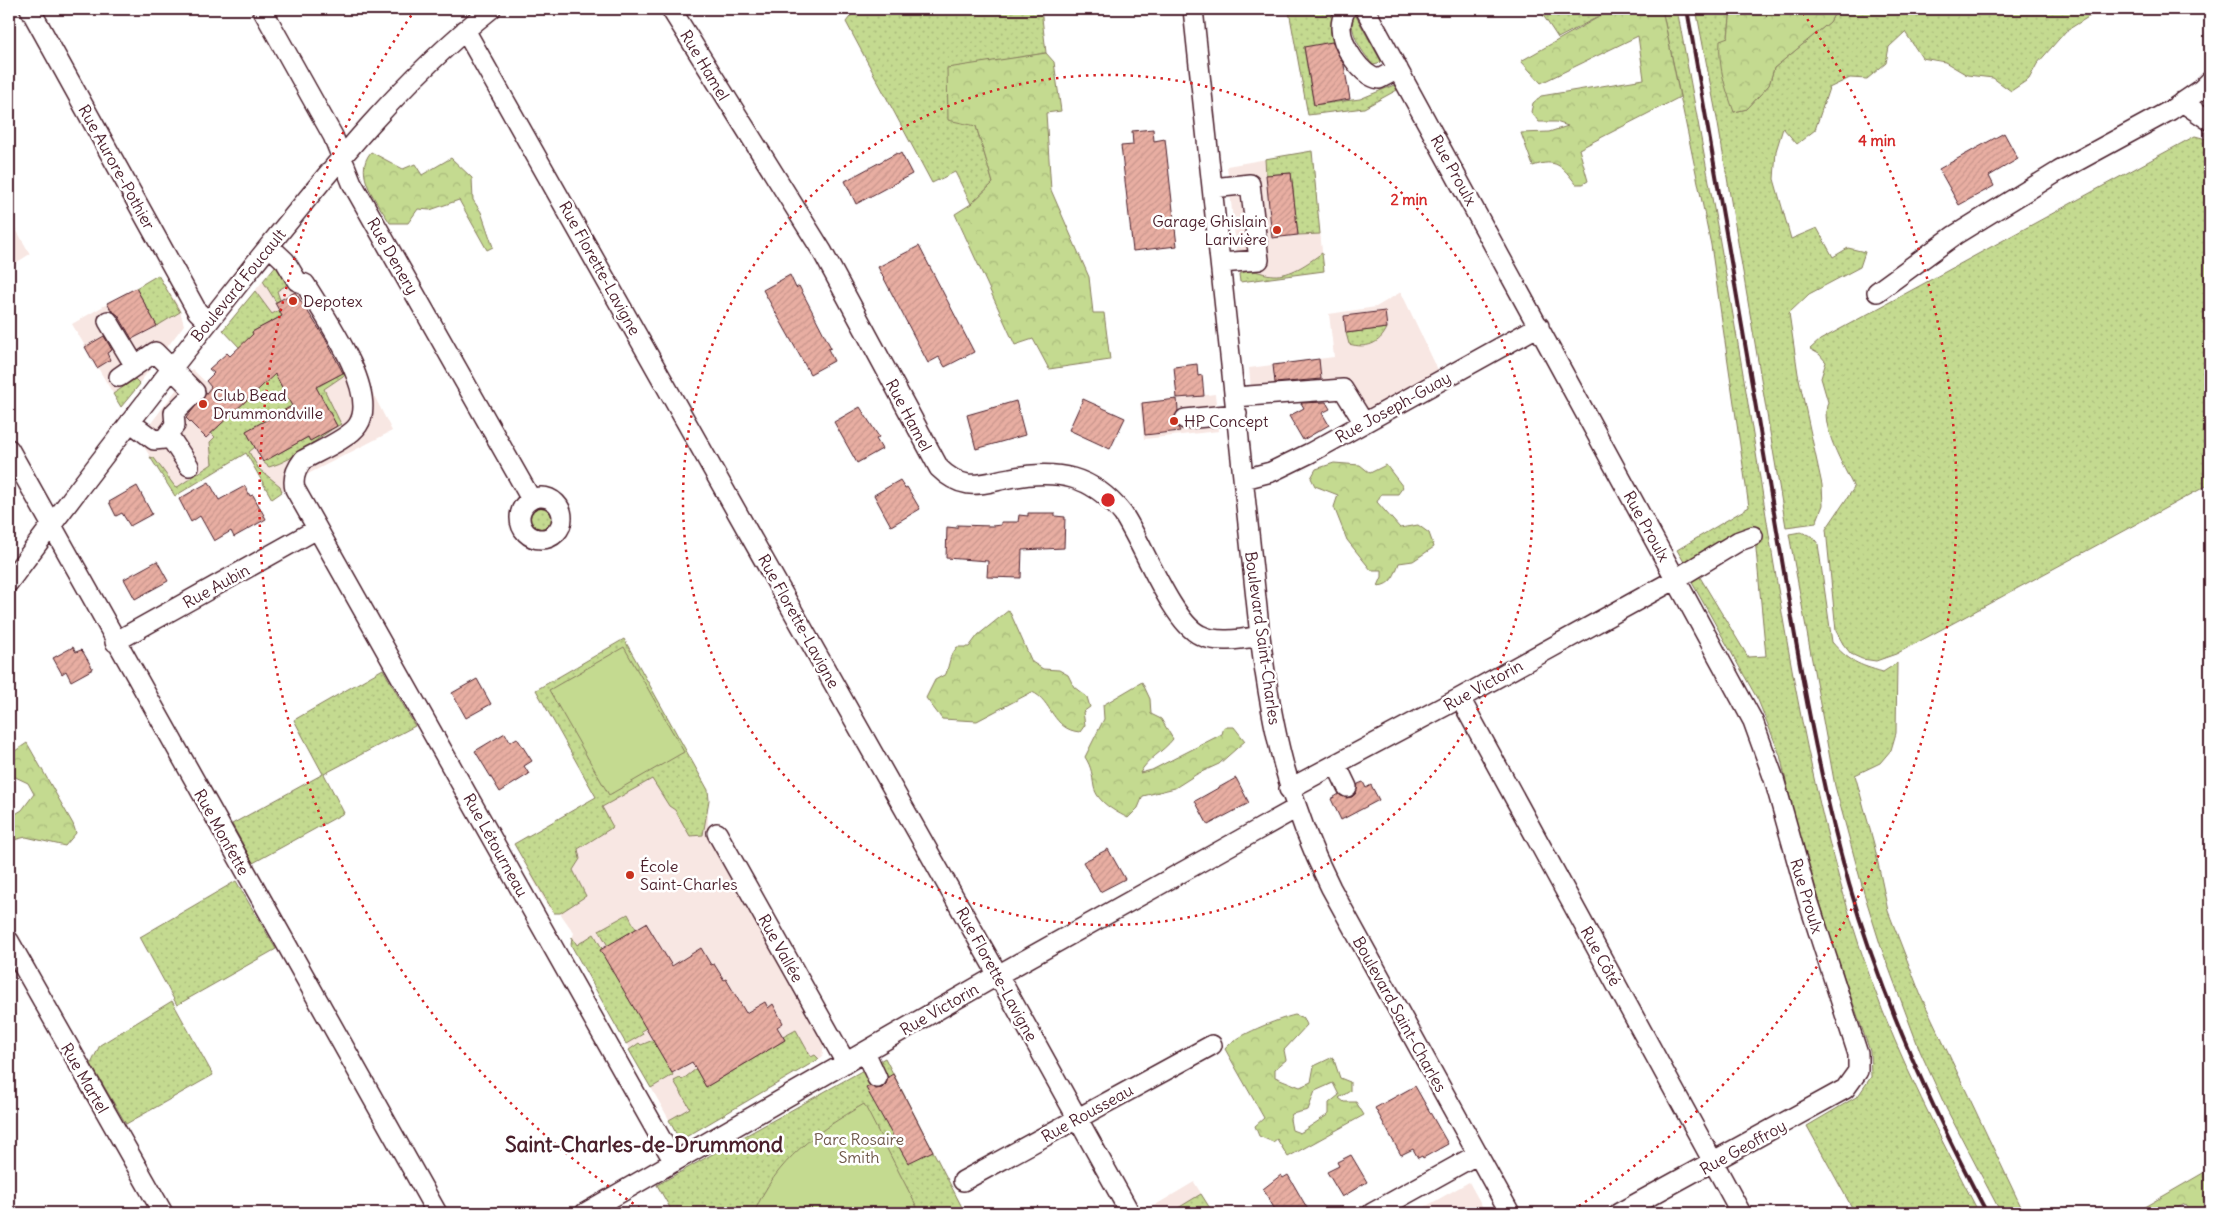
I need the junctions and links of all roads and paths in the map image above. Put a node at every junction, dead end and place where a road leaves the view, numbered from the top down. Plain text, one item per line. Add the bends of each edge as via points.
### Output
1 (30, 9) edge
2 (262, 9) edge
3 (490, 9) edge
4 (671, 9) edge
5 (1193, 9) edge
6 (1346, 9) edge
7 (1365, 9) edge
8 (465, 30) junction
9 (1398, 68) junction
10 (2210, 81) edge
11 (2182, 102) junction
12 (2210, 121) edge
13 (342, 160) junction
14 (1213, 188) junction
15 (269, 246) junction
16 (1221, 263) junction
17 (1877, 292) dead end
18 (208, 322) junction
19 (1539, 326) junction
20 (110, 334) dead end
21 (135, 366) junction
22 (172, 367) junction
23 (119, 377) dead end
24 (1236, 405) junction
25 (1185, 419) dead end
26 (130, 422) junction
27 (1364, 422) junction
28 (168, 436) junction
29 (9, 450) edge
30 (189, 466) dead end
31 (1244, 479) junction
32 (531, 499) dead end
33 (51, 526) junction
34 (317, 529) junction
35 (1753, 536) dead end
36 (1676, 579) junction
37 (9, 582) edge
38 (1260, 636) junction
39 (115, 642) junction
40 (1460, 698) junction
41 (1336, 764) junction
42 (1346, 787) dead end
43 (1289, 788) junction
44 (1295, 809) junction
45 (718, 833) dead end
46 (9, 941) edge
47 (998, 975) junction
48 (1212, 1045) dead end
49 (865, 1052) junction
50 (846, 1063) junction
51 (1858, 1071) joint
52 (877, 1078) dead end
53 (1077, 1118) junction
54 (1478, 1154) junction
55 (674, 1162) junction
56 (1714, 1163) junction
57 (963, 1181) dead end
58 (163, 1213) edge
59 (436, 1213) edge
60 (585, 1213) edge
61 (1130, 1213) edge
62 (1372, 1213) edge
63 (1510, 1213) edge
64 (1619, 1213) edge
65 (1741, 1213) edge

1 - 18 street, Rue Aurore-Pothier via 197,311
2 - 13 street, Rue Denery via 333,136
3 - 8 street, Boulevard Foucault
4 - 38 street, Rue Hamel via 822,250 939,468 950,477 970,484 1043,473 1070,477 1091,486 1123,514 1175,608 1191,630 1210,639
5 - 14 street, Boulevard Saint-Charles
6 - 9 street via 1341,29 1346,43 1366,73 1379,79
7 - 9 street, Rue Proulx
8 - 13 street, Boulevard Foucault via 405,86
8 - 47 street, Rue Florette-Lavigne
9 - 19 street, Rue Proulx
10 - 11 street
11 - 12 street
11 - 17 street via 2059,171 1955,235
13 - 15 street, Boulevard Foucault
13 - 32 street, Rue Denery
14 - 16 street, Boulevard Saint-Charles
14 - 16 street via 1250,184 1259,260
15 - 18 street, Boulevard Foucault
15 - 34 street, Rue Létourneau via 285,261 297,281 304,284 341,344 363,404 361,418 353,431 303,460 297,467 295,489
16 - 24 street, Boulevard Saint-Charles
18 - 22 street, Boulevard Foucault
19 - 27 street, Rue Joseph-Guay
19 - 36 street, Rue Proulx
20 - 21 street
21 - 22 street via 155,352
21 - 23 street
22 - 26 street, Boulevard Foucault
22 - 28 street via 195,392 174,414 174,425
24 - 25 street
24 - 27 street via 1343,389
24 - 31 street, Boulevard Saint-Charles
26 - 28 street via 154,440
26 - 33 street, Boulevard Foucault
27 - 31 street, Rue Joseph-Guay via 1271,472
28 - 30 street
29 - 33 street, Rue Monfette
31 - 38 street, Boulevard Saint-Charles
33 - 37 street, Boulevard Foucault
33 - 39 street, Rue Monfette
34 - 39 street, Rue Aubin
34 - 55 street, Rue Létourneau
35 - 36 street, Rue Victorin
36 - 40 street, Rue Victorin
36 - 51 street, Rue Proulx via 1760,738 1858,1054
38 - 43 street, Boulevard Saint-Charles
39 - 59 street, Rue Monfette
40 - 41 street, Rue Victorin
40 - 56 street, Rue Côté
41 - 42 street
41 - 43 street, Rue Victorin
43 - 44 street, Boulevard Saint-Charles
44 - 47 street, Rue Victorin
44 - 54 street, Boulevard Saint-Charles via 1339,904
45 - 50 street, Rue Vallée
46 - 58 street, Rue Martel
47 - 49 street, Rue Victorin
47 - 53 street, Rue Florette-Lavigne
48 - 53 street, Rue Rousseau
49 - 50 street, Rue Victorin
49 - 52 street
50 - 55 street, Rue Victorin
51 - 56 street, Rue Geoffroy via 1851,1084 1837,1095
53 - 57 street, Rue Rousseau
53 - 61 street, Rue Florette-Lavigne
54 - 62 street
54 - 63 street, Boulevard Saint-Charles
55 - 60 street, Rue Victorin
56 - 64 street, Rue Geoffroy
56 - 65 street, Rue Côté

